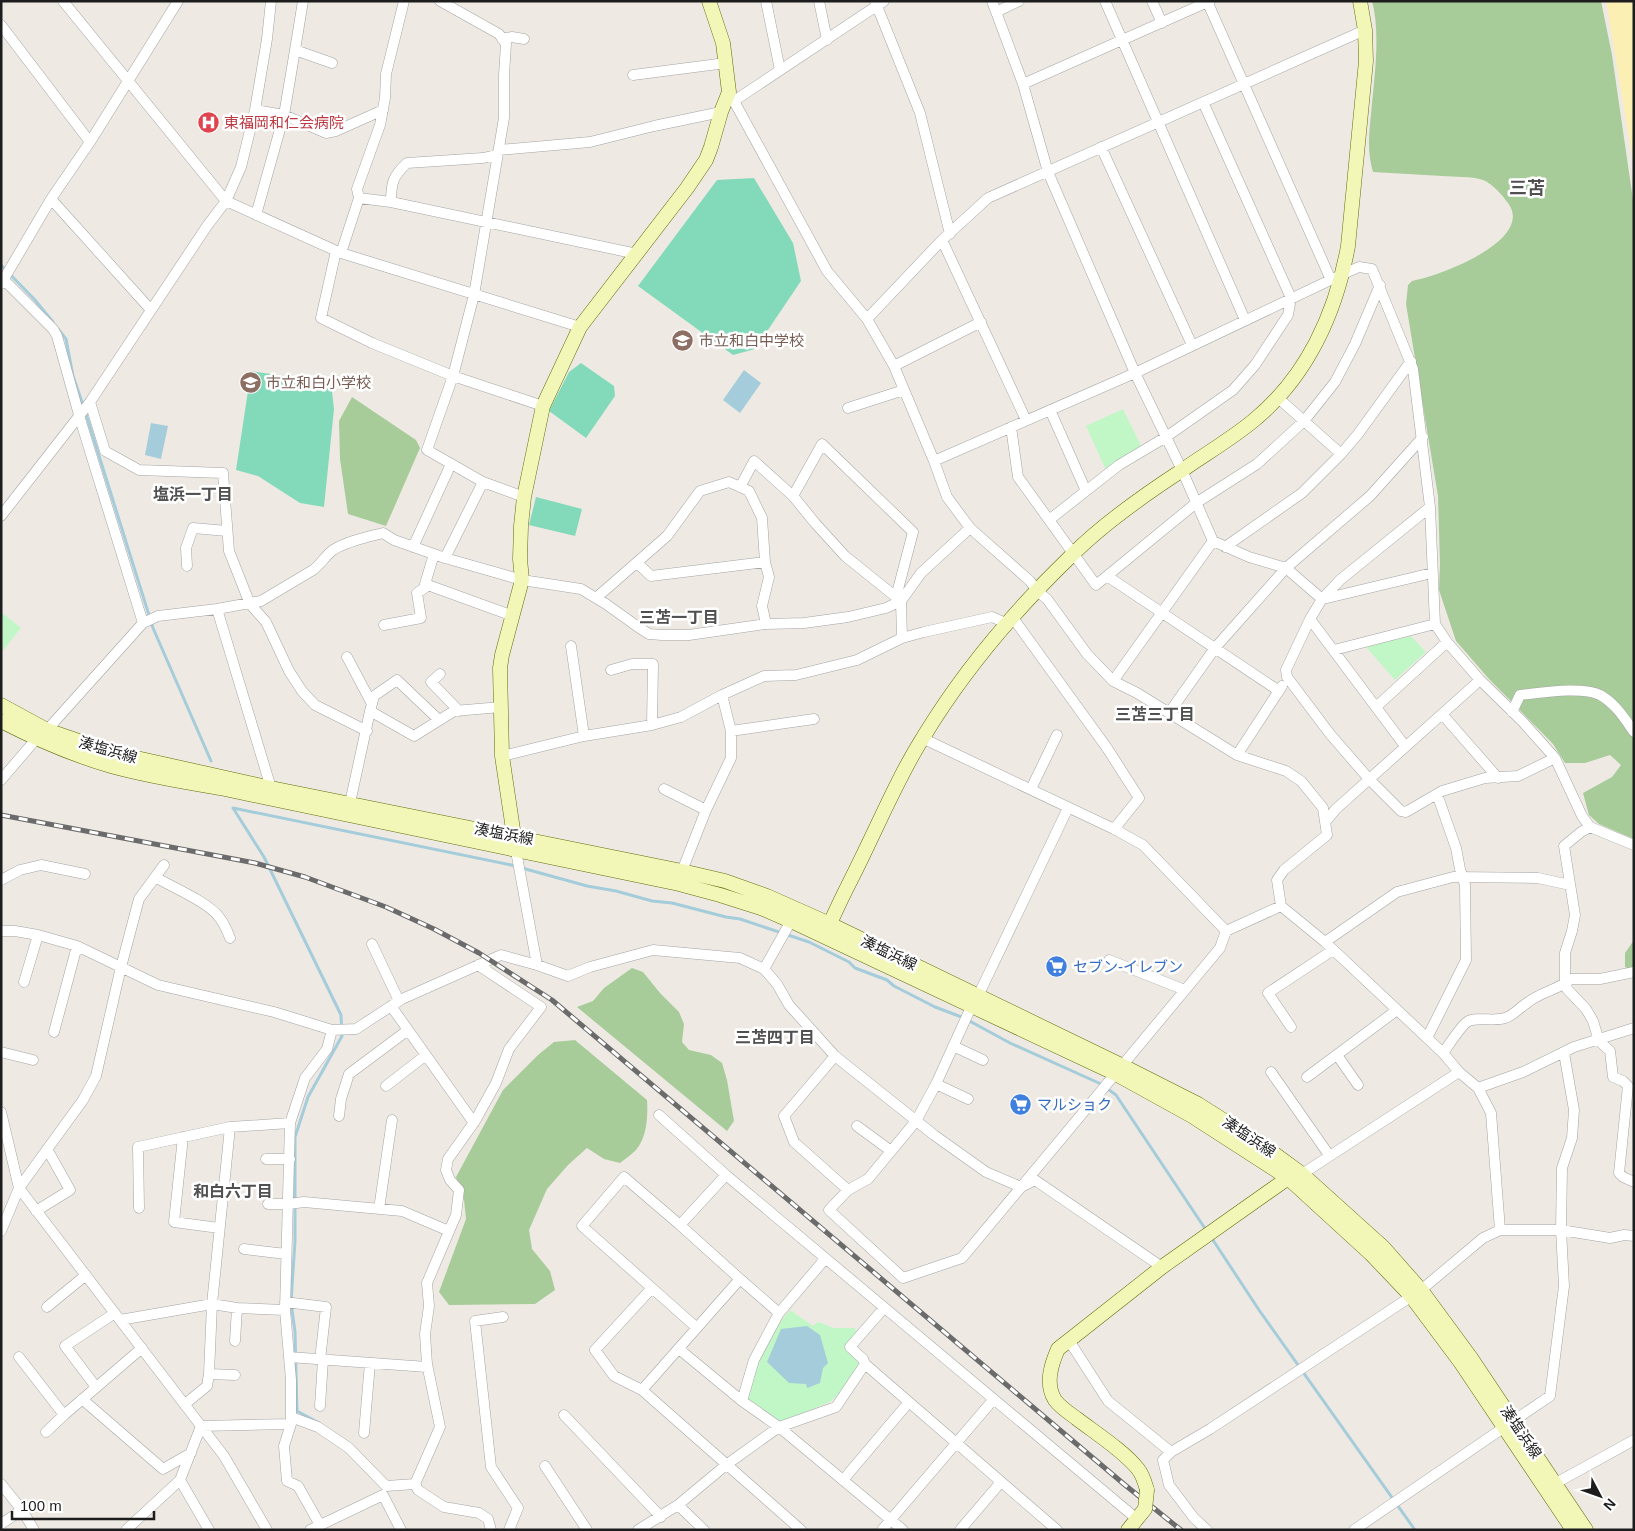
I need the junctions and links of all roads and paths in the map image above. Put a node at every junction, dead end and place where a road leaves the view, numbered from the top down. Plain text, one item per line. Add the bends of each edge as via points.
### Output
1 (63, 1) edge
2 (178, 1) edge
3 (271, 1) edge
4 (303, 1) edge
5 (404, 1) edge
6 (440, 1) edge
7 (709, 1) edge
8 (766, 1) edge
9 (819, 1) edge
10 (992, 1) edge
11 (1019, 1) edge
12 (1105, 1) edge
13 (1152, 1) edge
14 (1360, 1) edge
15 (1208, 2) edge
16 (879, 3) edge
17 (996, 12) junction
18 (1162, 23) junction
19 (1, 25) edge
20 (1365, 30) junction
21 (524, 38) dead end
22 (502, 39) junction
23 (827, 40) junction
24 (1122, 41) junction
25 (295, 50) junction
26 (332, 63) dead end
27 (726, 63) junction
28 (780, 70) junction
29 (634, 75) dead end
30 (129, 81) junction
31 (1244, 82) junction
32 (1022, 84) junction
33 (732, 97) junction
34 (1203, 102) junction
35 (255, 110) junction
36 (383, 110) junction
37 (721, 112) junction
38 (284, 115) junction
39 (1158, 122) junction
40 (90, 142) junction
41 (1101, 147) junction
42 (499, 150) junction
43 (1048, 172) junction
44 (359, 198) junction
45 (51, 199) junction
46 (226, 201) junction
47 (392, 202) junction
48 (256, 215) junction
49 (487, 221) junction
50 (946, 237) junction
51 (339, 252) junction
52 (637, 254) junction
53 (1337, 277) junction
54 (3, 282) edge
55 (1380, 285) junction
56 (474, 295) junction
57 (1291, 298) junction
58 (151, 310) junction
59 (867, 319) junction
60 (1245, 320) junction
61 (981, 322) junction
62 (580, 327) junction
63 (1192, 345) junction
64 (1411, 361) junction
65 (894, 366) junction
66 (1135, 372) junction
67 (453, 376) junction
68 (904, 390) junction
69 (1277, 397) junction
70 (90, 402) junction
71 (543, 406) junction
72 (848, 408) dead end
73 (1050, 410) junction
74 (80, 415) junction
75 (1026, 420) junction
76 (1304, 421) junction
77 (1011, 426) junction
78 (1166, 437) junction
79 (1423, 437) junction
80 (1341, 454) junction
81 (934, 461) junction
82 (450, 464) junction
83 (1182, 470) junction
84 (483, 482) junction
85 (740, 487) junction
86 (1086, 491) junction
87 (793, 496) junction
88 (524, 497) junction
89 (1196, 503) junction
90 (1430, 507) junction
91 (1, 516) edge
92 (1049, 520) junction
93 (970, 528) junction
94 (227, 531) junction
95 (1213, 541) junction
96 (413, 547) junction
97 (1225, 547) junction
98 (1074, 553) junction
99 (434, 554) junction
100 (445, 558) junction
101 (765, 562) junction
102 (636, 563) junction
103 (187, 566) dead end
104 (1286, 568) junction
105 (1432, 572) junction
106 (1107, 576) junction
107 (522, 580) junction
108 (429, 585) junction
109 (1037, 590) junction
110 (596, 598) junction
111 (899, 599) junction
112 (1322, 599) junction
113 (250, 604) junction
114 (217, 609) junction
115 (1162, 613) junction
116 (513, 616) junction
117 (1310, 618) junction
118 (1010, 621) junction
119 (143, 623) junction
120 (766, 624) junction
121 (1435, 624) junction
122 (384, 625) dead end
123 (902, 638) junction
124 (1447, 642) junction
125 (571, 646) dead end
126 (1215, 648) junction
127 (1334, 650) junction
128 (347, 658) dead end
129 (610, 670) dead end
130 (440, 674) dead end
131 (1288, 677) junction
132 (1113, 680) junction
133 (1480, 680) junction
134 (1279, 691) junction
135 (722, 695) junction
136 (1, 705) edge
137 (1376, 706) junction
138 (371, 707) junction
139 (501, 707) junction
140 (459, 711) junction
141 (1512, 712) junction
142 (1169, 713) junction
143 (1442, 714) junction
144 (814, 719) dead end
145 (1, 720) edge
146 (439, 720) junction
147 (652, 725) junction
148 (366, 731) junction
149 (731, 731) junction
150 (1634, 732) edge
151 (42, 734) junction
152 (1057, 735) dead end
153 (584, 736) junction
154 (922, 738) junction
155 (1405, 746) junction
156 (1237, 755) junction
157 (502, 756) junction
158 (1555, 758) junction
159 (1498, 778) junction
160 (1, 780) edge
161 (1369, 780) junction
162 (271, 788) junction
163 (664, 789) dead end
164 (1031, 789) junction
165 (1437, 794) junction
166 (350, 803) junction
167 (1068, 808) junction
168 (706, 810) junction
169 (1326, 821) junction
170 (1590, 827) junction
171 (1114, 829) junction
172 (514, 836) junction
173 (1634, 845) edge
174 (516, 851) junction
175 (164, 865) dead end
176 (682, 870) junction
177 (85, 874) dead end
178 (155, 877) junction
179 (1462, 877) junction
180 (1, 880) edge
181 (1570, 884) junction
182 (1281, 906) junction
183 (791, 921) junction
184 (828, 930) junction
185 (1, 931) edge
186 (1226, 931) junction
187 (38, 935) junction
188 (230, 938) dead end
189 (1325, 942) junction
190 (372, 944) dead end
191 (77, 946) junction
192 (1333, 950) junction
193 (1109, 960) dead end
194 (478, 965) junction
195 (536, 965) junction
196 (121, 967) junction
197 (764, 969) junction
198 (1634, 972) edge
199 (24, 982) dead end
200 (1566, 984) junction
201 (1185, 990) junction
202 (975, 1000) junction
203 (395, 1003) junction
204 (1397, 1010) junction
205 (1291, 1027) dead end
206 (1634, 1028) edge
207 (332, 1030) junction
208 (408, 1030) junction
209 (54, 1032) dead end
210 (1427, 1038) junction
211 (1598, 1038) junction
212 (953, 1046) junction
213 (1, 1052) edge
214 (1443, 1053) junction
215 (1564, 1053) junction
216 (426, 1055) junction
217 (1337, 1055) junction
218 (836, 1056) junction
219 (32, 1060) dead end
220 (983, 1060) dead end
221 (1120, 1070) junction
222 (1271, 1072) dead end
223 (1459, 1072) junction
224 (1307, 1077) dead end
225 (936, 1084) junction
226 (1358, 1085) dead end
227 (386, 1086) dead end
228 (1478, 1088) junction
229 (968, 1099) dead end
230 (1, 1112) edge
231 (339, 1116) dead end
232 (659, 1116) dead end
233 (392, 1120) dead end
234 (916, 1121) junction
235 (290, 1123) junction
236 (474, 1123) junction
237 (857, 1126) dead end
238 (230, 1127) junction
239 (183, 1138) junction
240 (4, 1141) edge
241 (47, 1149) junction
242 (891, 1151) junction
243 (1329, 1155) junction
244 (290, 1158) junction
245 (266, 1160) dead end
246 (1302, 1174) junction
247 (726, 1175) junction
248 (1288, 1178) junction
249 (1634, 1182) edge
250 (1021, 1187) junction
251 (19, 1188) junction
252 (848, 1190) junction
253 (268, 1204) dead end
254 (293, 1204) junction
255 (139, 1208) dead end
256 (379, 1209) junction
257 (36, 1211) junction
258 (680, 1225) junction
259 (219, 1228) junction
260 (1500, 1230) junction
261 (1561, 1230) junction
262 (1, 1231) edge
263 (449, 1231) junction
264 (1634, 1236) edge
265 (244, 1249) dead end
266 (286, 1254) junction
267 (825, 1259) junction
268 (1162, 1267) junction
269 (86, 1275) junction
270 (740, 1279) junction
271 (652, 1288) junction
272 (1416, 1293) junction
273 (212, 1304) junction
274 (285, 1306) junction
275 (47, 1307) dead end
276 (237, 1308) junction
277 (884, 1308) junction
278 (779, 1313) junction
279 (118, 1316) junction
280 (502, 1317) dead end
281 (698, 1328) junction
282 (1068, 1339) junction
283 (235, 1341) dead end
284 (142, 1348) junction
285 (679, 1349) junction
286 (19, 1357) dead end
287 (293, 1358) junction
288 (322, 1360) junction
289 (370, 1363) junction
290 (865, 1364) junction
291 (427, 1368) junction
292 (209, 1374) junction
293 (236, 1374) dead end
294 (96, 1387) junction
295 (642, 1390) junction
296 (82, 1399) junction
297 (993, 1400) junction
298 (742, 1401) junction
299 (908, 1402) junction
300 (185, 1404) junction
301 (320, 1406) dead end
302 (64, 1415) junction
303 (564, 1415) dead end
304 (291, 1421) junction
305 (1509, 1423) junction
306 (202, 1426) junction
307 (779, 1427) junction
308 (46, 1432) dead end
309 (364, 1433) dead end
310 (1634, 1440) edge
311 (956, 1443) junction
312 (1172, 1452) junction
313 (191, 1453) junction
314 (726, 1465) junction
315 (545, 1466) dead end
316 (180, 1480) junction
317 (843, 1480) junction
318 (1002, 1482) junction
319 (1556, 1483) junction
320 (1, 1484) edge
321 (416, 1484) junction
322 (678, 1505) junction
323 (22, 1510) junction
324 (661, 1516) junction
325 (1139, 1517) junction
326 (891, 1519) junction
327 (1, 1524) edge
328 (320, 1525) junction
329 (1050, 1528) edge
330 (207, 1529) edge
331 (34, 1530) edge
332 (126, 1530) edge
333 (267, 1530) edge
334 (310, 1530) edge
335 (401, 1530) edge
336 (491, 1530) edge
337 (509, 1530) edge
338 (586, 1530) edge
339 (638, 1530) edge
340 (704, 1530) edge
341 (801, 1530) edge
342 (882, 1530) edge
343 (903, 1530) edge
344 (960, 1530) edge
345 (1128, 1530) edge
346 (1207, 1530) edge
347 (1354, 1530) edge
348 (1573, 1530) edge
349 (1586, 1530) edge

1 - 30 street
2 - 30 street
3 - 35 street
4 - 25 street
5 - 36 street via 386,74
6 - 22 street via 499,34
7 - 27 main road
8 - 28 street
9 - 23 street
10 - 17 street
11 - 17 street
12 - 24 street
13 - 18 street
14 - 20 main road
15 - 18 street
15 - 31 street
16 - 23 street
16 - 50 street via 920,113
17 - 32 street
18 - 24 street
19 - 40 street
20 - 31 street
20 - 53 main road via 1364,88 1349,237
21 - 22 street
22 - 42 street via 506,44 504,118
23 - 28 street
24 - 32 street
24 - 39 street
25 - 26 street
25 - 38 street
27 - 29 street
27 - 33 main road
28 - 33 street
30 - 40 street
30 - 46 street
31 - 34 street
31 - 53 street
32 - 43 street
33 - 37 main road
33 - 59 street via 827,271
34 - 39 street
34 - 57 street
35 - 38 street
35 - 46 street via 241,168
36 - 38 street via 326,133
36 - 44 street via 357,190
37 - 42 street via 590,142
37 - 52 main road via 706,160
38 - 48 street
39 - 41 street
39 - 60 street
40 - 45 street
41 - 43 street
41 - 63 street
42 - 47 street via 496,155 483,158 407,163 395,174
42 - 49 street
43 - 50 street via 988,198
43 - 66 street
44 - 47 street
44 - 51 street
45 - 54 street
45 - 58 street
46 - 48 street
46 - 58 street
47 - 49 street
48 - 51 street
49 - 52 street
49 - 56 street
50 - 59 street
50 - 61 street
51 - 56 street
51 - 67 street via 321,318 372,344
52 - 62 main road
53 - 55 street via 1359,267 1372,269
53 - 57 street
53 - 69 main road via 1333,308 1321,333 1297,373
54 - 74 street via 53,329
55 - 64 street
55 - 76 street via 1335,382
56 - 62 street
56 - 67 street
57 - 60 street
57 - 78 street via 1288,315 1269,346 1233,390
58 - 70 street
59 - 65 street
60 - 63 street
61 - 65 street
61 - 75 street
62 - 71 main road
63 - 66 street
64 - 79 street
64 - 80 street
65 - 68 street
66 - 73 street
66 - 78 street
67 - 71 street
67 - 82 street via 427,450
68 - 72 street
68 - 81 street
69 - 76 street
69 - 83 main road via 1231,438
70 - 74 street
70 - 94 street via 105,451 139,470 223,473
71 - 88 main road
73 - 75 street
73 - 86 street
74 - 91 street
74 - 119 street
75 - 77 street
76 - 80 street
76 - 89 street via 1257,464
77 - 81 street
77 - 92 street via 1018,477
78 - 83 street
78 - 86 street via 1119,465
79 - 90 street
79 - 104 street via 1370,496
80 - 97 street via 1302,493
81 - 93 street via 947,497
82 - 84 street
82 - 96 street
83 - 89 street
83 - 98 main road
84 - 88 street
84 - 100 street
85 - 87 street via 754,462
85 - 101 street via 749,491 762,518
85 - 102 street via 729,482 700,491 667,536
86 - 92 street
87 - 111 street via 845,556
87 - 111 street via 822,444 913,532
88 - 107 main road
89 - 95 street
89 - 106 street
90 - 105 street
90 - 112 street via 1340,580
92 - 98 street
93 - 109 street
93 - 111 street via 920,573
94 - 103 street via 193,528 186,548
94 - 113 street via 228,552
95 - 97 street
95 - 115 street
96 - 99 street
96 - 113 street via 383,533 358,540 333,550 313,570 261,601
97 - 104 street
98 - 106 street via 1096,585
98 - 109 main road
99 - 100 street
99 - 108 street via 425,584
100 - 107 street
101 - 102 street via 652,576
101 - 120 street via 769,577 762,606
102 - 110 street
104 - 112 street
104 - 126 street
105 - 112 street
105 - 121 street
106 - 115 street
107 - 110 street via 581,589
107 - 116 main road
108 - 116 street
108 - 122 street via 417,593 421,618
109 - 118 main road
109 - 132 street via 1087,654
110 - 120 street via 649,634 688,635
111 - 120 street via 886,608 848,617
111 - 123 street
112 - 117 street
113 - 114 street
113 - 148 street via 266,622 302,691 315,705
114 - 119 street via 158,616
114 - 162 street
115 - 126 street
115 - 132 street
116 - 139 main road via 502,655
117 - 127 street
117 - 131 street via 1286,670
118 - 123 street via 992,617
118 - 154 main road via 960,682
118 - 171 street via 1107,748 1139,798
119 - 151 street
121 - 124 street
121 - 127 street
123 - 135 street via 857,660 796,675 764,676
124 - 133 street
124 - 137 street
125 - 153 street
126 - 134 street
126 - 142 street
127 - 137 street
128 - 138 street
129 - 147 street via 632,664 653,664
130 - 140 street via 431,682
131 - 134 street
131 - 161 street
132 - 142 street
133 - 141 street
133 - 143 street
134 - 156 street
135 - 147 street via 681,717
135 - 149 street
136 - 151 main road, 湊塩浜線
137 - 155 street
138 - 146 street via 414,736
138 - 146 street via 374,696 397,680
138 - 148 street
139 - 140 street
139 - 157 main road
140 - 146 street
141 - 150 street via 1520,695 1582,691 1600,695 1618,710
141 - 158 street
142 - 156 street
143 - 155 street
143 - 159 street
144 - 149 street
145 - 151 main road, 湊塩浜線
147 - 153 street
148 - 166 street
149 - 168 street via 731,758
151 - 160 street
151 - 162 main road, 湊塩浜線
151 - 174 main road, 湊塩浜線 via 92,760 145,774
152 - 164 street
153 - 157 street
154 - 164 street
154 - 184 main road
155 - 161 street
156 - 169 street via 1286,771 1301,781 1323,808
157 - 172 main road
158 - 159 street via 1518,776
158 - 170 street
159 - 165 street via 1485,778
161 - 165 street via 1401,811 1406,812
161 - 169 street
162 - 166 main road, 湊塩浜線
163 - 168 street
164 - 167 street
165 - 179 street via 1456,848
166 - 172 main road, 湊塩浜線
167 - 171 street
167 - 202 street
168 - 176 street
169 - 182 street via 1327,835 1284,870 1278,880
170 - 173 street
170 - 181 street via 1564,846
171 - 186 street via 1142,845
172 - 176 main road, 湊塩浜線
174 - 183 main road, 湊塩浜線 via 679,884 761,908
174 - 195 street
175 - 178 street
176 - 184 main road, 湊塩浜線 via 767,896
177 - 180 street via 42,865 20,870
178 - 188 street via 208,906 218,915
178 - 196 street via 139,898
179 - 181 street via 1538,878
179 - 189 street via 1397,892
179 - 210 street via 1465,885 1466,960
181 - 200 street via 1575,916 1565,953
182 - 186 street
182 - 189 street
183 - 184 main road, 湊塩浜線
183 - 197 street
184 - 202 main road, 湊塩浜線 via 895,970
185 - 187 street
186 - 201 street via 1220,948
187 - 191 street
187 - 199 street
189 - 192 street
190 - 203 street
191 - 196 street
191 - 209 street
192 - 204 street
192 - 205 street via 1268,993
193 - 201 street
194 - 195 street via 501,956
194 - 203 street
194 - 236 street via 541,1007 509,1049 496,1083
195 - 197 street via 568,976 654,950 740,958
196 - 207 street via 158,985 274,1012
196 - 241 street via 96,1076 84,1100
197 - 218 street via 789,1005
198 - 200 street via 1600,979 1571,979
200 - 211 street via 1586,1009
200 - 214 street via 1532,999 1506,1018 1467,1022
201 - 221 street
202 - 212 street
202 - 221 main road, 湊塩浜線
203 - 207 street via 356,1029
203 - 208 street
204 - 210 street
204 - 217 street
206 - 211 street
207 - 235 street via 327,1049 305,1078
208 - 216 street
208 - 231 street via 349,1074
210 - 214 street
211 - 215 street
211 - 249 street via 1610,1051 1613,1077 1628,1086 1619,1173
212 - 220 street
212 - 225 street
213 - 219 street
214 - 223 street
215 - 228 street
215 - 261 street via 1574,1110 1572,1138 1562,1168
216 - 227 street
216 - 236 street
217 - 224 street
217 - 226 street
218 - 234 street
218 - 252 street via 784,1116 794,1142
221 - 246 main road, 湊塩浜線 via 1198,1104
221 - 248 main road, 湊塩浜線
221 - 250 street
222 - 243 street
223 - 228 street
223 - 243 street
225 - 229 street
225 - 234 street
228 - 260 street via 1491,1113
230 - 240 street
232 - 247 street
233 - 256 street
234 - 242 street
234 - 250 street via 986,1172
235 - 238 street
235 - 244 street
236 - 263 street via 448,1159 446,1170 459,1190 456,1215
237 - 242 street
238 - 239 street
238 - 259 street
239 - 255 street via 138,1147
239 - 259 street via 174,1222
240 - 251 street
241 - 251 street
241 - 257 street via 70,1190
242 - 252 street via 868,1179
243 - 246 street
244 - 245 street
244 - 254 street
246 - 248 main road
246 - 272 main road, 湊塩浜線 via 1383,1247
247 - 258 street
247 - 267 street
248 - 268 main road
248 - 272 main road, 湊塩浜線
250 - 252 street via 962,1258 903,1278 829,1210
250 - 268 street via 1035,1180
251 - 257 street
251 - 262 street
253 - 254 street
254 - 256 street
254 - 266 street
256 - 263 street via 402,1211
257 - 269 street
258 - 270 street
258 - 271 street via 624,1177 582,1226
259 - 273 street
260 - 261 street
260 - 272 street via 1484,1238
261 - 264 street via 1610,1238
261 - 305 street via 1564,1286 1550,1396
263 - 291 street via 428,1283
265 - 266 street
266 - 274 street
267 - 277 street
267 - 278 street
268 - 282 main road
269 - 275 street
269 - 279 street
270 - 278 street
270 - 281 street
271 - 281 street
271 - 295 street via 595,1350 614,1376
272 - 305 main road, 湊塩浜線 via 1461,1363
272 - 312 street
273 - 276 street
273 - 279 street
273 - 292 street
274 - 276 street
274 - 287 street
274 - 288 street via 326,1307
276 - 283 street
277 - 290 street via 850,1347
277 - 297 street
278 - 298 street via 754,1360
279 - 284 street
279 - 294 street via 65,1346
280 - 337 street via 475,1321 491,1466 518,1508
281 - 285 street
282 - 312 street via 1108,1401
282 - 325 main road, bridge via 1058,1349 1051,1366 1050,1381 1055,1400 1139,1470 1146,1490 1145,1509
284 - 294 street
284 - 300 street
285 - 295 street
285 - 298 street
286 - 302 street
287 - 288 street
287 - 304 street
288 - 289 street
288 - 301 street
289 - 291 street
289 - 309 street
290 - 299 street
290 - 307 street via 836,1407
291 - 321 street via 440,1427
292 - 293 street
292 - 300 street via 207,1386
294 - 296 street
295 - 314 street
296 - 302 street
296 - 313 street via 163,1470
297 - 311 street
297 - 325 street
298 - 307 street
299 - 311 street
299 - 317 street
300 - 306 street
302 - 308 street
303 - 324 street
304 - 306 street
304 - 321 street via 318,1427 349,1448 386,1486
304 - 328 street via 284,1446 286,1481 298,1486
305 - 319 main road, 湊塩浜線
305 - 347 street
305 - 348 main road, 湊塩浜線
306 - 313 street
306 - 333 street via 224,1456
307 - 314 street
307 - 317 street
310 - 319 street
311 - 318 street
311 - 326 street
312 - 346 street via 1163,1460 1169,1485
313 - 316 street
314 - 322 street
314 - 341 street
315 - 338 street
316 - 330 street
316 - 332 street
317 - 326 street
318 - 329 street
318 - 344 street
319 - 349 main road, 湊塩浜線
320 - 323 street
321 - 336 street via 418,1490 444,1507 479,1513 488,1519
322 - 324 street
322 - 340 street
323 - 327 street
323 - 331 street
324 - 339 street
325 - 345 main road
326 - 342 street
326 - 343 street
328 - 334 street
328 - 335 street via 383,1495

